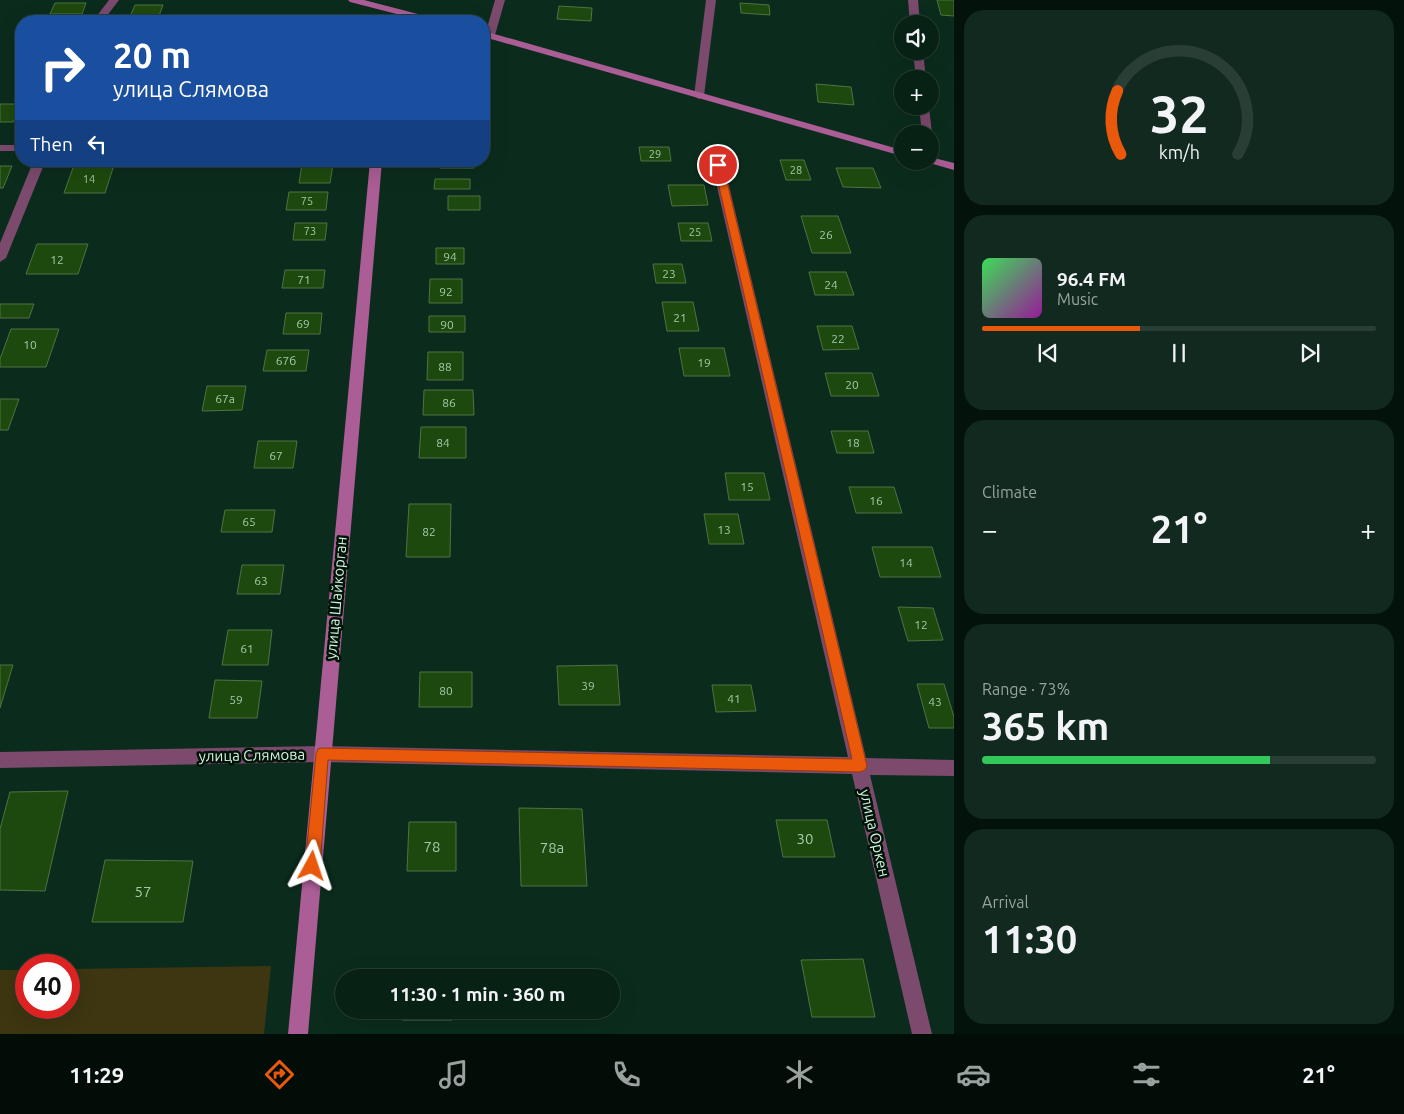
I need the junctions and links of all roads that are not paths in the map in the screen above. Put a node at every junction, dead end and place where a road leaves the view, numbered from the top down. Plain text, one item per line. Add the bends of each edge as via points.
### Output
1 (114, 0) edge
2 (353, 0) edge
3 (500, 0) edge
4 (711, 0) edge
5 (913, 0) edge
6 (390, 5) edge
7 (103, 15) edge
8 (418, 15) edge
9 (914, 15) edge
10 (490, 26) edge
11 (490, 35) edge
12 (698, 96) junction
13 (0, 148) edge
14 (15, 148) edge
15 (894, 151) edge
16 (939, 163) edge
17 (718, 165) dead end
18 (37, 167) edge
19 (375, 167) edge
20 (954, 167) edge
21 (0, 258) edge
22 (322, 754) junction
23 (0, 760) edge
24 (860, 766) junction
25 (954, 768) edge
26 (298, 1034) edge
27 (922, 1034) edge

1 - 7 street
2 - 6 street
3 - 10 street
4 - 12 street
5 - 9 street
6 - 8 street
11 - 12 street
12 - 15 street
13 - 14 street
16 - 20 street
17 - 24 street, улица Оркен
18 - 21 street
19 - 22 street, улица Шайкорган
22 - 23 street, улица Слямова
22 - 24 street, улица Слямова
22 - 26 street, улица Шайкорган
24 - 25 street, улица Слямова
24 - 27 street, улица Оркен

